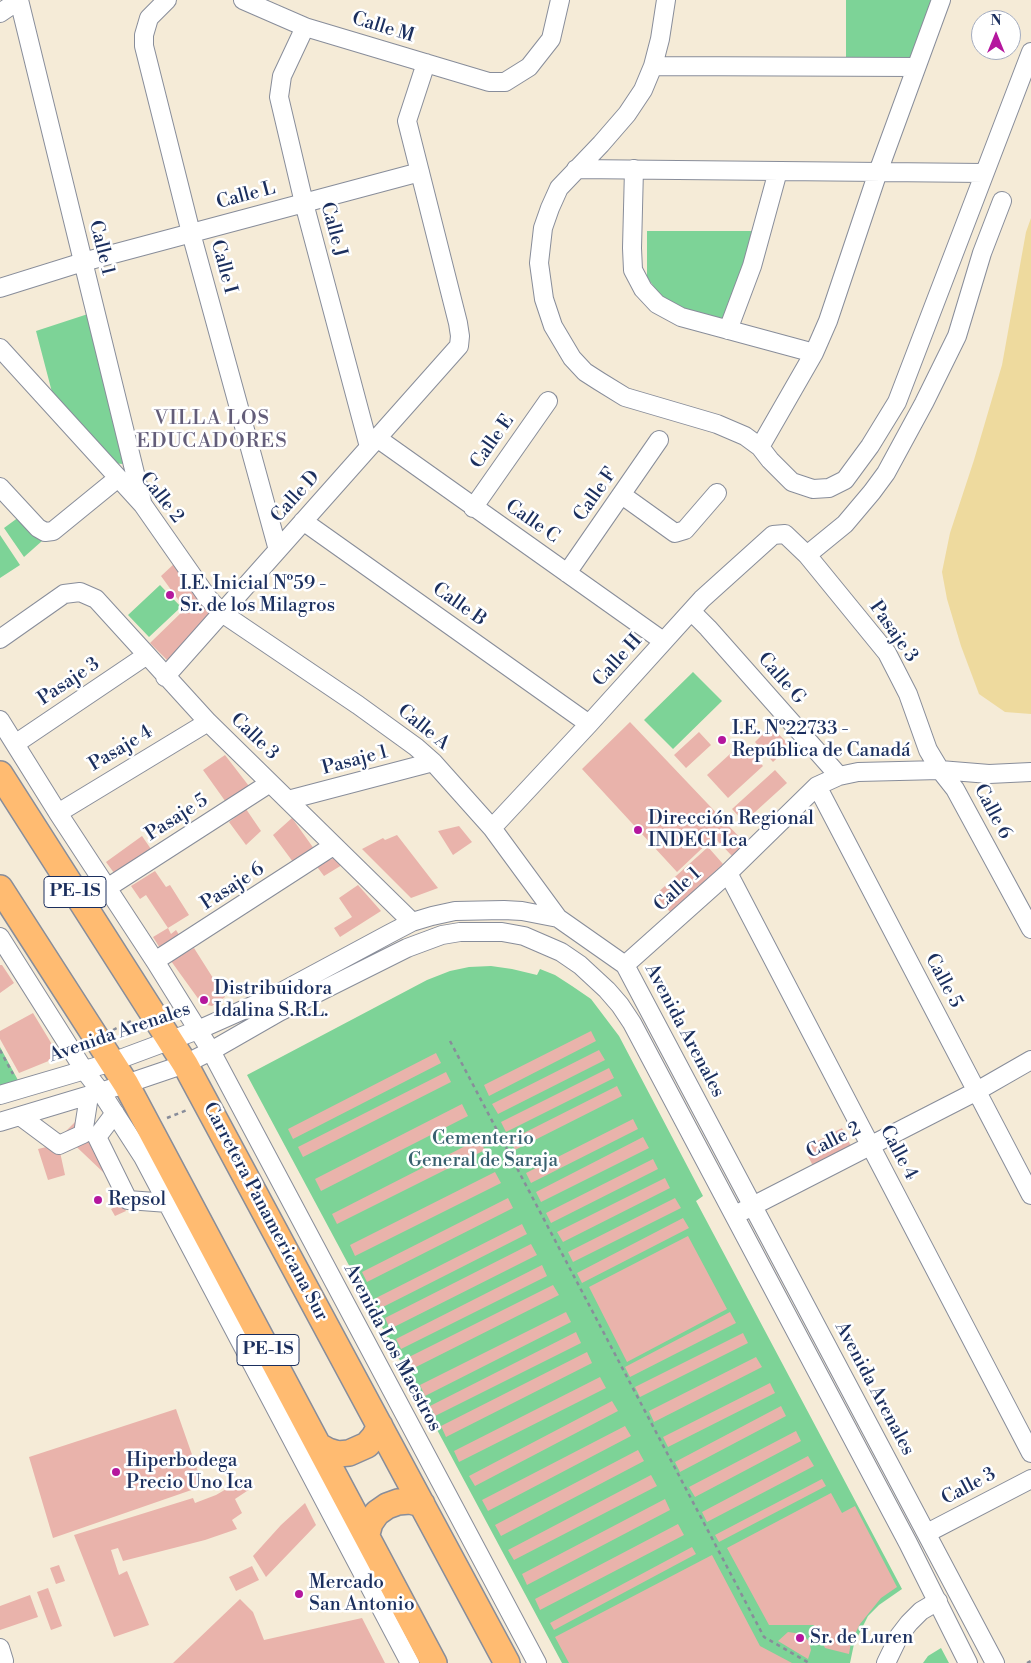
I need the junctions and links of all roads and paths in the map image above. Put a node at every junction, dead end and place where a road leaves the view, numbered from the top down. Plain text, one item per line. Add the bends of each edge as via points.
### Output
1 (19, 0) edge
2 (167, 0) edge
3 (243, 0) edge
4 (560, 0) edge
5 (666, 0) edge
6 (941, 0) edge
7 (0, 13) edge
8 (306, 27) junction
9 (1031, 52) edge
10 (426, 63) junction
11 (653, 66) junction
12 (916, 67) junction
13 (576, 169) junction
14 (634, 170) junction
15 (778, 171) junction
16 (420, 172) junction
17 (878, 172) junction
18 (984, 172) junction
19 (1002, 201) dead end
20 (304, 203) junction
21 (191, 233) junction
22 (83, 262) junction
23 (0, 288) edge
24 (728, 330) junction
25 (0, 348) edge
26 (814, 353) junction
27 (548, 401) dead end
28 (659, 440) dead end
29 (373, 443) junction
30 (760, 447) junction
31 (118, 478) junction
32 (0, 488) edge
33 (717, 493) dead end
34 (622, 495) junction
35 (143, 505) junction
36 (473, 508) junction
37 (303, 521) junction
38 (785, 534) joint
39 (278, 550) junction
40 (807, 555) junction
41 (568, 573) junction
42 (691, 611) junction
43 (222, 613) junction
44 (0, 639) edge
45 (663, 642) junction
46 (147, 655) junction
47 (165, 677) junction
48 (0, 720) edge
49 (208, 722) junction
50 (589, 724) junction
51 (15, 744) junction
52 (433, 762) junction
53 (940, 770) junction
54 (1031, 772) edge
55 (0, 774) edge
56 (839, 776) junction
57 (270, 782) junction
58 (816, 786) junction
59 (288, 800) junction
60 (58, 813) junction
61 (492, 828) junction
62 (333, 846) junction
63 (728, 873) junction
64 (0, 888) edge
65 (107, 888) junction
66 (558, 918) junction
67 (412, 922) junction
68 (1031, 930) edge
69 (2, 943) edge
70 (155, 961) junction
71 (625, 966) junction
72 (198, 1030) junction
73 (171, 1041) junction
74 (450, 1041) dead end
75 (0, 1050) edge
76 (211, 1052) junction
77 (1031, 1060) edge
78 (112, 1062) junction
79 (185, 1064) junction
80 (84, 1070) junction
81 (18, 1081) dead end
82 (126, 1084) junction
83 (977, 1091) junction
84 (0, 1094) edge
85 (95, 1094) junction
86 (206, 1102) junction
87 (115, 1113) junction
88 (20, 1116) junction
89 (0, 1122) edge
90 (149, 1126) junction
91 (90, 1136) junction
92 (870, 1146) junction
93 (1031, 1195) edge
94 (168, 1203) junction
95 (752, 1206) junction
96 (734, 1216) junction
97 (380, 1426) junction
98 (319, 1446) junction
99 (1031, 1453) edge
100 (1031, 1479) edge
101 (422, 1504) junction
102 (927, 1533) junction
103 (366, 1534) junction
104 (938, 1602) junction
105 (0, 1648) edge
106 (1031, 1661) edge
107 (3, 1663) edge
108 (410, 1663) edge
109 (434, 1663) edge
110 (506, 1663) edge
111 (536, 1663) edge
112 (809, 1663) edge
113 (886, 1663) edge
114 (968, 1663) edge
115 (995, 1663) edge
116 (1027, 1663) edge

1 - 7 street
1 - 22 street, Calle 1
2 - 21 street, Calle I via 149,18 144,46
3 - 8 street, Calle M
4 - 10 street, Calle M via 551,39 529,67 505,82 489,82
5 - 11 street
6 - 12 street
8 - 10 street, Calle M
8 - 20 street, Calle J via 282,76 279,97
9 - 18 street
10 - 16 street via 407,121
11 - 12 street
11 - 13 street via 643,90 627,114
12 - 17 street
13 - 14 street
13 - 30 street via 559,188 550,208 543,228 539,263 544,299 553,326 572,358 585,372 625,397 717,424 745,436
14 - 15 street
14 - 24 street via 632,248 634,270 643,289 657,304 681,317
15 - 17 street
15 - 24 street via 752,266
16 - 20 street, Calle L
16 - 29 street, Calle D via 458,323 459,346
17 - 18 street
17 - 26 street via 828,321
18 - 30 street via 897,402 845,480 829,488 813,489 792,482
19 - 40 street via 982,253 957,336 886,473 845,524
20 - 21 street, Calle L
20 - 29 street, Calle J
21 - 22 street, Calle L
21 - 39 street, Calle I
22 - 23 street, Calle L
22 - 35 street, Calle 1
24 - 26 street
25 - 31 street, Calle 2
26 - 30 street
27 - 36 street, Calle E
28 - 34 street, Calle F
29 - 36 street, Calle C
29 - 37 street, Calle D
31 - 32 street via 54,531 45,532
31 - 35 street, Calle 2
33 - 34 street via 693,523 675,533
34 - 41 street, Calle F
35 - 43 street, Calle 2
36 - 41 street, Calle C
37 - 39 street, Calle D
37 - 50 street, Calle B
38 - 40 street, Pasaje 3
38 - 42 street, Calle H via 774,535
39 - 43 street, Calle D
40 - 53 street, Pasaje 3 via 887,653 908,694 928,750
41 - 45 street, Calle C
42 - 45 street, Calle H
42 - 56 street, Calle G
43 - 47 street, Calle D
43 - 52 street, Calle A via 358,705
44 - 46 street, Calle 3 via 64,594 80,592 96,599
45 - 50 street, Calle H
46 - 47 street, Calle 3
46 - 51 street, Pasaje 3
47 - 49 street, Calle 3
48 - 51 street
49 - 57 street, Calle 3
49 - 60 street, Pasaje 4
50 - 61 street, Calle H
51 - 60 street
52 - 59 street, Pasaje 1
52 - 61 street, Calle A
53 - 54 street, Calle 1 via 989,774
53 - 56 street, Calle 1 via 858,772
53 - 68 street, Calle 6 via 955,789
55 - 73 highway, Carretera Panamericana Sur / PE-1S
56 - 58 street, Calle 1
57 - 59 street, Calle 3
57 - 65 street, Pasaje 5
58 - 63 street, Calle 1
58 - 83 street, Calle 5
59 - 62 street, Calle 3
60 - 65 street
61 - 66 street, Calle A
62 - 67 street, Calle 3
62 - 70 street, Pasaje 6
63 - 71 street, Calle 1
63 - 92 street, Calle 4
64 - 78 highway, PE-1S
65 - 70 street
66 - 67 street, Avenida Arenales via 522,911 469,910
66 - 71 street, Avenida Arenales
67 - 72 street, Avenida Arenales via 270,998
69 - 80 street
70 - 72 street
71 - 95 street, Avenida Arenales
72 - 73 street, Avenida Arenales
72 - 76 street
73 - 78 street, Avenida Arenales
73 - 79 highway, Carretera Panamericana Sur / PE-1S
74 - 112 path via 764,1638
75 - 81 path
76 - 79 street
76 - 96 street via 279,1012 424,941 442,935 483,930 524,936 561,952 580,965 620,1005
76 - 111 street, Avenida Los Maestros
77 - 83 street, Calle 2
78 - 80 street, Avenida Arenales
78 - 82 highway, PE-1S
79 - 82 street
79 - 86 highway, Carretera Panamericana Sur / PE-1S
80 - 84 street, Avenida Arenales
80 - 85 street
82 - 85 street
82 - 90 highway, PE-1S
83 - 92 street, Calle 2
83 - 93 street, Calle 5
85 - 87 street
85 - 88 street
85 - 91 street
86 - 90 path
86 - 97 highway, Carretera Panamericana Sur / PE-1S
87 - 91 street
87 - 94 street
88 - 89 street
88 - 91 street via 59,1145
90 - 98 highway, PE-1S
91 - 94 street via 128,1200
92 - 95 street, Calle 2
92 - 99 street, Calle 4
94 - 108 street
95 - 96 street, Calle 2
95 - 102 street, Avenida Arenales
96 - 104 street
97 - 98 highway via 367,1445 349,1453 328,1452
97 - 101 highway, Carretera Panamericana Sur / PE-1S
98 - 103 highway, PE-1S
100 - 102 street, Calle 3
101 - 103 highway via 410,1501 387,1506 370,1523
101 - 110 highway, Carretera Panamericana Sur / PE-1S
102 - 115 street, Avenida Arenales
103 - 109 highway, PE-1S
104 - 113 street via 921,1611 909,1623
104 - 114 street
105 - 107 street
106 - 116 path

